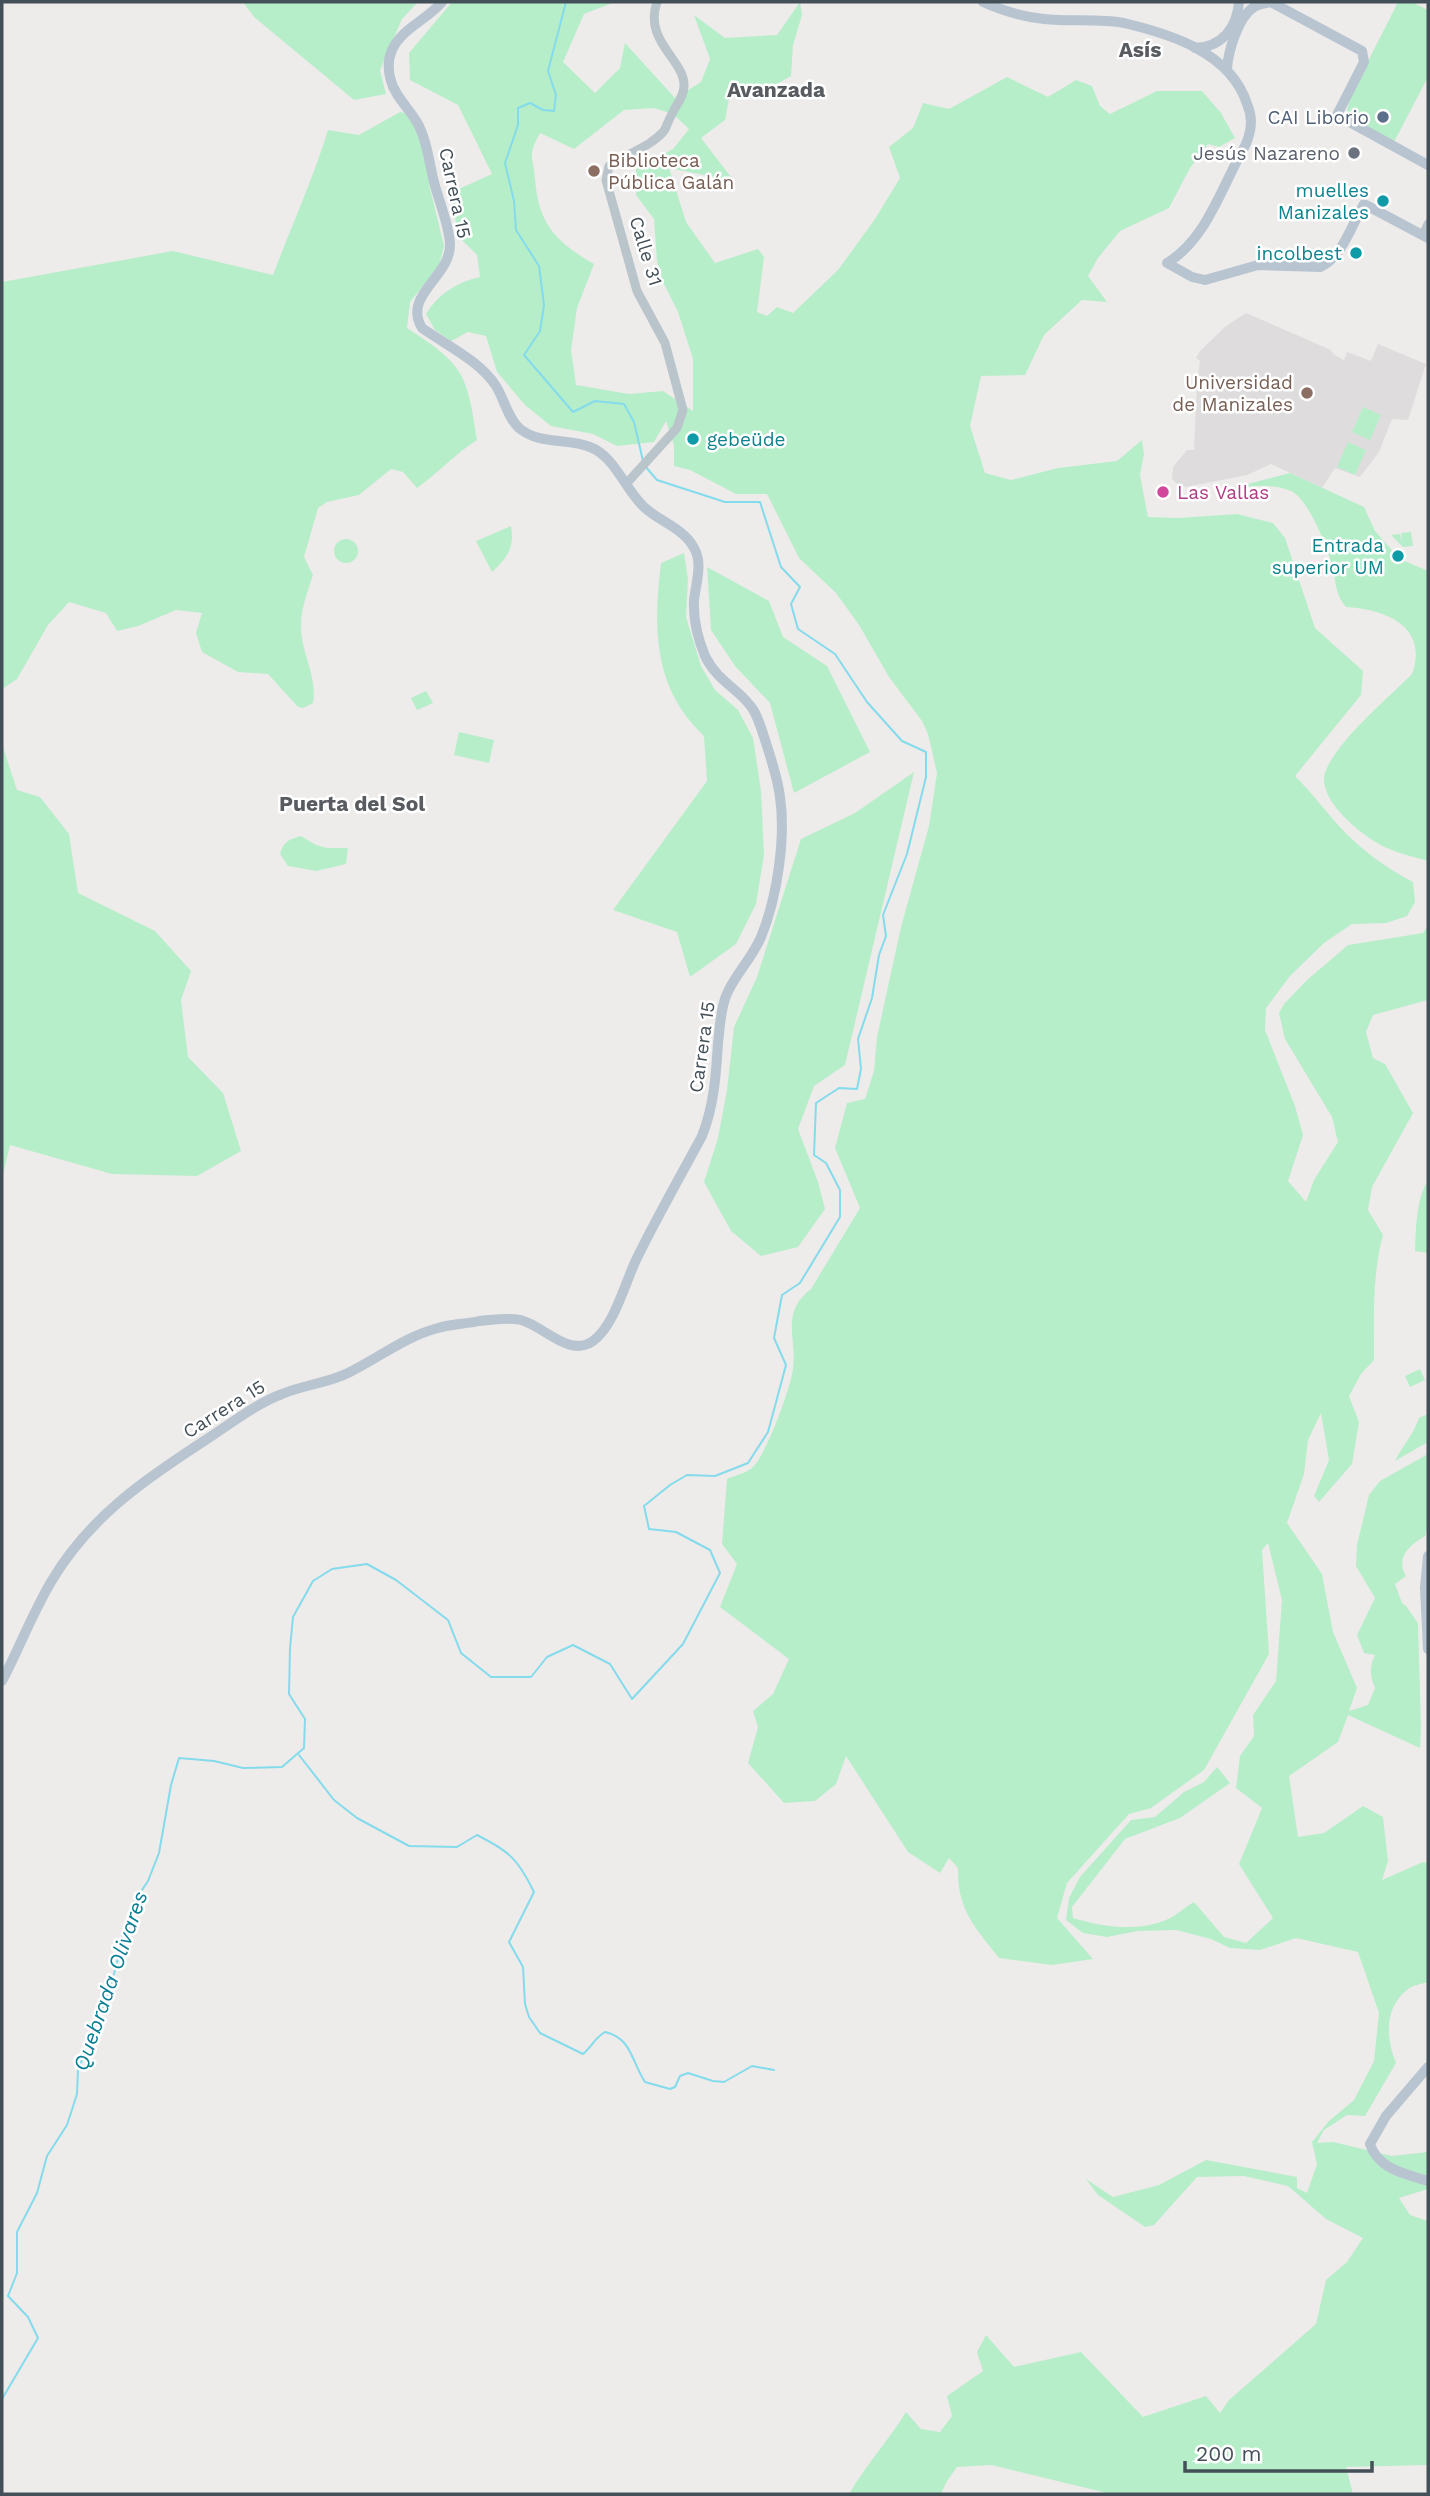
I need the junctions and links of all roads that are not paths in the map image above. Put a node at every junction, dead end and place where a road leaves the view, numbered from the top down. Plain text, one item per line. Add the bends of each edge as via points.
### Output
1 (442, 2) edge
2 (657, 2) edge
3 (983, 2) edge
4 (1239, 2) edge
5 (1271, 2) edge
6 (1195, 48) junction
7 (1227, 69) junction
8 (1344, 102) junction
9 (1350, 123) junction
10 (1428, 165) edge
11 (1428, 224) edge
12 (1425, 236) edge
13 (1180, 255) junction
14 (1180, 270) junction
15 (628, 482) junction
16 (1428, 1556) edge
17 (1428, 1649) edge
18 (2, 1681) edge
19 (1428, 2067) edge
20 (1428, 2182) edge

1 - 15 main road, Carrera 15 via 410,28 393,49 388,65 391,83 419,125 428,150 450,241 444,265 420,296 416,319 483,371 517,426 530,436 598,450
2 - 15 street, Calle 31 via 654,24 684,83 682,94 666,129 609,166 606,180 637,291 665,343 682,410 677,428
3 - 6 main road via 1043,19 1125,24
4 - 6 main road via 1221,41
5 - 7 main road via 1255,6 1244,19 1230,47
5 - 8 main road via 1357,47 1365,57
6 - 7 main road
7 - 13 main road via 1249,108 1251,127 1204,225
8 - 9 main road
8 - 9 main road via 1337,115
9 - 10 main road
11 - 12 street
12 - 14 main road via 1363,204 1332,260 1317,268 1258,265 1213,280
13 - 14 main road
13 - 14 main road via 1167,263
15 - 18 main road, Carrera 15 via 644,508 683,534 694,548 700,644 720,679 754,711 781,798 782,832 766,924 720,1015 710,1117 613,1315 596,1339 577,1347 518,1319 436,1328 347,1374 282,1394 246,1413 122,1497 100,1518 52,1581
16 - 17 main road
19 - 20 main road via 1386,2116 1370,2144 1384,2165

